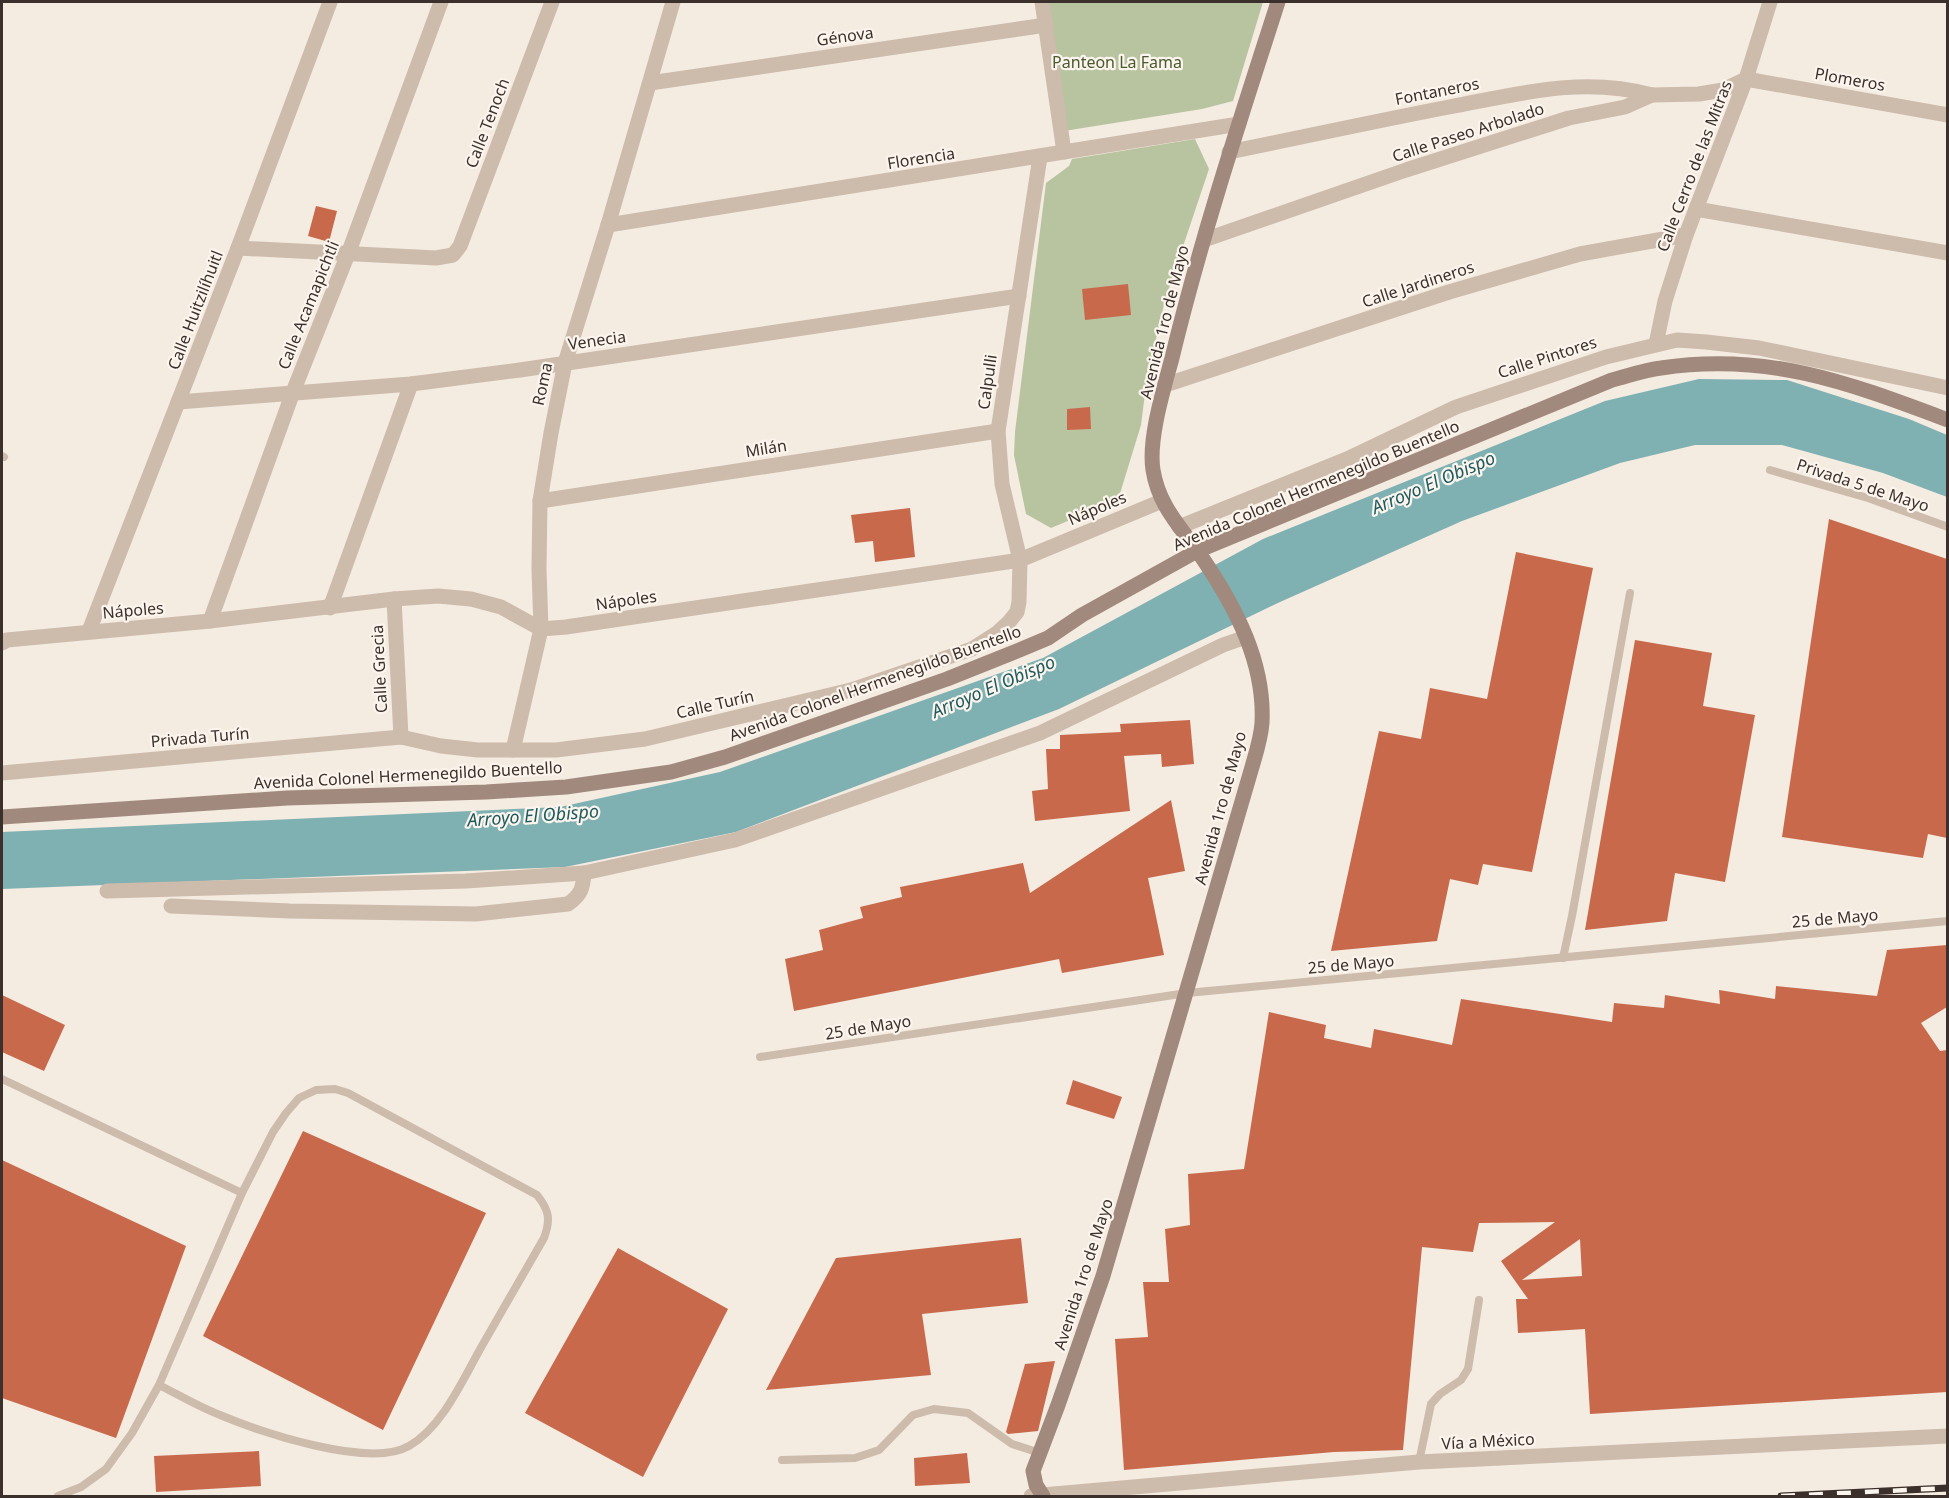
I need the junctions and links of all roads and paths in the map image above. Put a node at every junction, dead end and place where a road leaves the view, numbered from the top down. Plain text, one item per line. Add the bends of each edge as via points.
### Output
1 (330, 2) edge
2 (441, 2) edge
3 (552, 2) edge
4 (673, 2) edge
5 (1042, 2) edge
6 (1278, 2) edge
7 (1770, 2) edge
8 (1046, 25) junction
9 (1746, 80) junction
10 (650, 83) junction
11 (1652, 95) junction
12 (1947, 115) edge
13 (1239, 124) junction
14 (1064, 152) junction
15 (1230, 152) junction
16 (1040, 157) junction
17 (1696, 209) junction
18 (608, 225) junction
19 (1686, 235) junction
20 (1204, 240) junction
21 (238, 248) junction
22 (1947, 253) edge
23 (348, 254) junction
24 (1019, 296) junction
25 (1656, 344) junction
26 (565, 363) junction
27 (411, 384) junction
28 (1165, 385) junction
29 (1947, 388) edge
30 (293, 392) junction
31 (178, 402) junction
32 (1947, 420) edge
33 (998, 431) junction
34 (1770, 470) dead end
35 (540, 501) junction
36 (1162, 501) junction
37 (1179, 527) junction
38 (1947, 527) edge
39 (1200, 555) junction
40 (1020, 560) junction
41 (1630, 593) dead end
42 (394, 599) junction
43 (330, 608) junction
44 (1017, 612) joint
45 (210, 621) junction
46 (541, 629) junction
47 (89, 631) junction
48 (1245, 633) junction
49 (9, 641) edge
50 (401, 737) junction
51 (513, 750) junction
52 (2, 773) edge
53 (2, 817) edge
54 (584, 873) junction
55 (107, 891) dead end
56 (171, 906) dead end
57 (1947, 921) edge
58 (1563, 958) junction
59 (1187, 993) junction
60 (760, 1057) dead end
61 (2, 1079) edge
62 (242, 1193) junction
63 (1479, 1300) dead end
64 (159, 1385) junction
65 (1947, 1436) edge
66 (1040, 1453) junction
67 (782, 1460) dead end
68 (1419, 1462) junction
69 (1043, 1496) edge
70 (58, 1497) edge
71 (1031, 1497) edge

1 - 21 street, Calle Huitzilíhuitl
2 - 23 street, Calle Acamapichtli
3 - 23 street, Calle Tenoch via 460,246 453,255 436,258
4 - 10 street, Roma
5 - 8 street
6 - 13 street, Avenida 1ro de Mayo
7 - 9 street, Calle Cerro de las Mitras
8 - 10 street, Génova
8 - 14 street
9 - 11 street, Calle Paseo Arbolado via 1723,90 1699,94
9 - 12 street, Plomeros
9 - 17 street, Calle Cerro de las Mitras
10 - 18 street, Roma
11 - 15 street, Fontaneros via 1601,86 1549,88
11 - 20 street, Calle Paseo Arbolado via 1625,107 1569,118 1406,170
13 - 14 street, Florencia
13 - 15 street, Avenida 1ro de Mayo
14 - 16 street, Florencia
15 - 20 street, Avenida 1ro de Mayo
16 - 18 street, Florencia
16 - 24 street, Calpulli
17 - 19 street, Calle Cerro de las Mitras
17 - 22 street
18 - 26 street, Roma
19 - 25 street, Calle Cerro de las Mitras
19 - 28 street, Calle Jardineros via 1569,257
20 - 28 street, Avenida 1ro de Mayo
21 - 23 street
21 - 31 street, Calle Huitzilíhuitl
23 - 30 street, Calle Acamapichtli
24 - 26 street, Venecia
24 - 33 street, Calpulli
25 - 29 street, Calle Pintores via 1677,340 1728,344
25 - 37 street, Calle Pintores via 1456,407 1347,459
26 - 27 street, Venecia
26 - 35 street, Roma
27 - 30 street, Venecia
27 - 43 street
28 - 36 street, Avenida 1ro de Mayo via 1154,440 1153,468
30 - 31 street, Venecia
30 - 45 street, Calle Acamapichtli
31 - 47 street, Calle Huitzilíhuitl
32 - 39 street, Avenida Colonel Hermenegildo Buentello via 1881,395 1785,368 1709,363 1659,368 1612,380
33 - 35 street, Milán
33 - 40 street, Calpulli via 1002,484
34 - 38 lane, Privada 5 de Mayo via 1868,498
35 - 46 street, Roma
36 - 37 street, Avenida 1ro de Mayo
36 - 40 street, Nápoles
37 - 39 street, Avenida 1ro de Mayo
39 - 48 street, Avenida 1ro de Mayo
39 - 53 street, Avenida Colonel Hermenegildo Buentello via 1017,651 725,757 671,772 566,787 287,798
40 - 44 street, Calpulli
40 - 46 street, Nápoles
41 - 58 lane
42 - 43 street, Nápoles
42 - 46 street, Nápoles via 471,599 501,607
42 - 50 street, Calle Grecia
43 - 45 street, Nápoles
44 - 51 street, Calle Turín via 998,633 972,649 851,690 645,738 556,750
45 - 47 street, Nápoles
46 - 51 street, Roma
47 - 49 street, Nápoles
48 - 54 street via 1040,733 735,840
48 - 59 street, Avenida 1ro de Mayo via 1259,675 1262,725
50 - 51 street, Calle Turín via 441,746
50 - 52 street, Privada Turín
54 - 55 street via 466,881
54 - 56 street via 578,898 568,904 476,914
57 - 58 lane, 25 de Mayo
58 - 59 lane, 25 de Mayo
59 - 60 lane, 25 de Mayo
59 - 66 street, Avenida 1ro de Mayo via 1103,1276
61 - 62 lane
62 - 64 lane
62 - 64 lane via 273,1132 299,1098 316,1090 335,1089 537,1195 549,1214 549,1225 449,1403 427,1433 407,1447 382,1453 355,1453 307,1443 218,1415
63 - 68 lane via 1468,1369 1461,1380 1431,1404
64 - 70 lane via 106,1469
65 - 68 street, Vía a México
66 - 67 lane via 1012,1444 968,1413 934,1409 913,1415 879,1450 855,1458
66 - 69 street, Avenida 1ro de Mayo via 1034,1471
68 - 69 street, Vía a México
69 - 71 street, Vía a México

